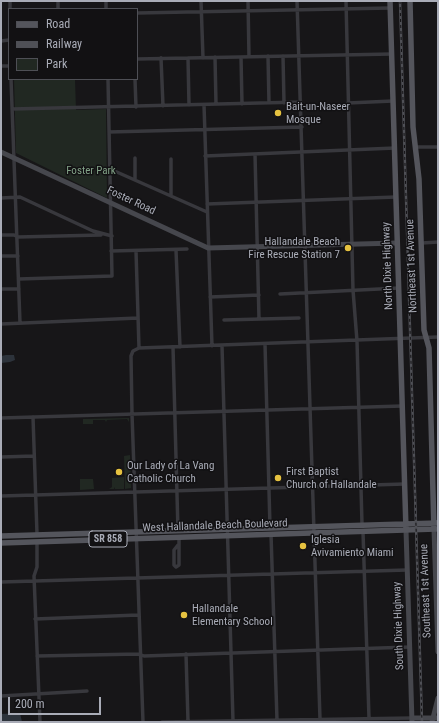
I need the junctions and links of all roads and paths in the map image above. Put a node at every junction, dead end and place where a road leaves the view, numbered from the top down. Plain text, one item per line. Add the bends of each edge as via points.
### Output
1 (202, 1) edge
2 (248, 1) edge
3 (298, 1) edge
4 (346, 1) edge
5 (390, 1) edge
6 (410, 1) edge
7 (346, 8) junction
8 (390, 8) junction
9 (298, 10) junction
10 (202, 11) junction
11 (248, 11) junction
12 (138, 13) edge
13 (392, 54) junction
14 (346, 55) junction
15 (268, 56) junction
16 (283, 56) junction
17 (300, 56) junction
18 (215, 57) junction
19 (241, 57) junction
20 (249, 57) junction
21 (161, 58) junction
22 (188, 58) junction
23 (203, 58) junction
24 (138, 59) edge
25 (11, 80) edge
26 (108, 80) edge
27 (135, 80) edge
28 (393, 101) junction
29 (301, 102) junction
30 (269, 103) junction
31 (284, 103) junction
32 (348, 103) junction
33 (216, 104) junction
34 (242, 104) junction
35 (189, 105) junction
36 (204, 105) junction
37 (163, 106) junction
38 (109, 107) junction
39 (136, 107) junction
40 (12, 109) junction
41 (302, 127) junction
42 (205, 130) junction
43 (109, 132) junction
44 (416, 147) junction
45 (438, 147) edge
46 (395, 148) junction
47 (349, 150) junction
48 (1, 152) edge
49 (302, 152) junction
50 (255, 154) junction
51 (205, 156) junction
52 (14, 158) junction
53 (135, 158) dead end
54 (171, 159) dead end
55 (110, 169) junction
56 (135, 179) junction
57 (172, 196) junction
58 (16, 197) junction
59 (396, 197) junction
60 (1, 198) edge
61 (350, 198) junction
62 (304, 200) junction
63 (257, 201) junction
64 (111, 203) junction
65 (207, 204) junction
66 (207, 212) junction
67 (102, 234) junction
68 (1, 235) edge
69 (112, 236) junction
70 (18, 237) junction
71 (438, 242) edge
72 (397, 243) junction
73 (422, 243) junction
74 (352, 245) junction
75 (305, 246) junction
76 (208, 248) junction
77 (258, 248) junction
78 (187, 249) dead end
79 (176, 250) junction
80 (112, 251) junction
81 (136, 251) junction
82 (1, 256) edge
83 (18, 256) junction
84 (18, 279) junction
85 (399, 288) junction
86 (1, 289) edge
87 (19, 289) junction
88 (353, 290) junction
89 (307, 293) junction
90 (280, 294) dead end
91 (258, 295) junction
92 (210, 297) junction
93 (138, 318) junction
94 (299, 318) dead end
95 (259, 319) junction
96 (224, 320) dead end
97 (20, 323) junction
98 (1, 324) edge
99 (438, 337) edge
100 (426, 338) junction
101 (400, 339) junction
102 (357, 341) junction
103 (308, 343) junction
104 (265, 344) junction
105 (212, 346) junction
106 (222, 346) junction
107 (173, 347) junction
108 (180, 347) junction
109 (139, 348) junction
110 (402, 406) junction
111 (359, 407) junction
112 (310, 409) junction
113 (266, 410) junction
114 (224, 411) junction
115 (174, 413) junction
116 (132, 414) junction
117 (33, 417) junction
118 (1, 418) edge
119 (34, 456) junction
120 (1, 457) edge
121 (405, 484) junction
122 (361, 485) junction
123 (312, 487) junction
124 (269, 488) junction
125 (227, 489) junction
126 (177, 491) junction
127 (134, 492) junction
128 (35, 495) junction
129 (1, 496) edge
130 (362, 524) junction
131 (313, 526) junction
132 (436, 526) edge
133 (270, 527) junction
134 (406, 527) junction
135 (228, 529) junction
136 (178, 530) junction
137 (363, 532) junction
138 (314, 533) junction
139 (37, 534) junction
140 (50, 534) junction
141 (271, 534) junction
142 (136, 535) junction
143 (228, 535) junction
144 (1, 536) edge
145 (179, 537) junction
146 (25, 542) junction
147 (37, 542) junction
148 (1, 543) edge
149 (178, 545) junction
150 (437, 568) edge
151 (364, 570) junction
152 (407, 570) junction
153 (315, 572) junction
154 (272, 574) junction
155 (229, 575) junction
156 (137, 577) junction
157 (34, 581) junction
158 (1, 582) edge
159 (138, 615) junction
160 (36, 619) junction
161 (410, 647) junction
162 (438, 647) edge
163 (367, 649) junction
164 (317, 651) junction
165 (275, 652) junction
166 (438, 652) edge
167 (231, 653) junction
168 (139, 654) junction
169 (186, 654) junction
170 (36, 656) junction
171 (87, 691) dead end
172 (38, 693) junction
173 (1, 696) edge
174 (438, 698) edge
175 (437, 707) edge
176 (369, 718) junction
177 (438, 718) edge
178 (277, 720) junction
179 (412, 720) edge
180 (432, 720) edge
181 (188, 721) edge
182 (222, 721) edge
183 (233, 721) junction
184 (284, 721) edge
185 (319, 721) edge
186 (40, 722) edge
187 (143, 722) edge
188 (162, 722) edge
189 (202, 722) edge

1 - 10 street
2 - 11 street
3 - 9 street
4 - 7 street
5 - 8 main road, North Dixie Highway
6 - 44 main road, Northeast 1st Avenue via 413,126
7 - 8 street
7 - 9 street
7 - 14 street
8 - 13 main road, North Dixie Highway
9 - 11 street
9 - 17 street
10 - 11 street
10 - 12 street
10 - 23 street
11 - 20 street
13 - 14 street
13 - 28 main road, North Dixie Highway
14 - 17 street
14 - 32 street
15 - 16 street
15 - 20 street
15 - 30 street
16 - 17 street
16 - 31 street
17 - 29 street
18 - 19 street
18 - 23 street
18 - 33 street
19 - 20 street
19 - 34 street
21 - 22 street
21 - 24 street
21 - 37 street
22 - 23 street
22 - 35 street
25 - 40 street
26 - 38 street
27 - 39 street
28 - 32 street
28 - 46 main road, North Dixie Highway
29 - 31 street
29 - 41 street
30 - 31 street
30 - 34 street
32 - 47 street
33 - 34 street
33 - 36 street
35 - 36 street
35 - 37 street
36 - 42 street
37 - 39 street
38 - 39 street
38 - 40 street
38 - 43 street
40 - 52 street
41 - 42 street
41 - 49 street
42 - 43 street
42 - 51 street
43 - 55 street
44 - 45 street
44 - 73 main road, Northeast 1st Avenue
46 - 47 street
46 - 59 main road, North Dixie Highway
47 - 49 street
47 - 61 street
48 - 52 street, Foster Road
49 - 50 street
49 - 62 street
50 - 51 street
50 - 63 street
51 - 65 street
52 - 58 street
52 - 64 street, Foster Road
53 - 56 street
54 - 57 street
55 - 56 street
55 - 64 street
56 - 57 street
57 - 66 street
58 - 60 street
58 - 67 street
58 - 70 street
59 - 61 street
59 - 72 main road, North Dixie Highway
61 - 62 street
61 - 74 street
62 - 63 street
62 - 75 street
63 - 65 street
63 - 77 street
64 - 69 street
64 - 76 street, Foster Road
65 - 66 street
66 - 76 street
67 - 69 street
67 - 70 street
68 - 70 street
69 - 80 street
70 - 83 street
71 - 73 street
72 - 74 street
72 - 85 main road, North Dixie Highway
73 - 100 main road, Northeast 1st Avenue
74 - 75 street
74 - 88 street
75 - 77 street
75 - 89 street
76 - 77 street
76 - 92 street
77 - 91 street
78 - 79 street
79 - 81 street
79 - 108 street
80 - 81 street
80 - 84 street via 112,276
81 - 93 street
82 - 83 street
83 - 84 street
84 - 87 street
85 - 88 street
85 - 101 main road, North Dixie Highway
86 - 87 street
87 - 97 street
88 - 89 street
88 - 102 street
89 - 90 street
89 - 103 street
91 - 92 street
91 - 95 street
92 - 105 street
93 - 97 street
93 - 109 street
94 - 95 street
95 - 96 street
97 - 98 street
99 - 100 street
100 - 101 street
100 - 132 main road, Northeast 1st Avenue via 429,353
101 - 102 street
101 - 110 main road, North Dixie Highway
102 - 103 street
102 - 111 street
103 - 104 street
103 - 112 street
104 - 106 street
104 - 113 street
105 - 106 street
105 - 108 street
106 - 114 street
107 - 108 street
107 - 109 street
107 - 115 street
109 - 116 street via 130,356
110 - 111 street
110 - 121 main road, North Dixie Highway
111 - 112 street
111 - 122 street
112 - 113 street
112 - 123 street
113 - 114 street
113 - 124 street
114 - 115 street
114 - 125 street
115 - 116 street
115 - 126 street
116 - 117 street
116 - 127 street
117 - 118 street
117 - 119 street
119 - 120 street
119 - 128 street
121 - 122 street
121 - 134 main road, North Dixie Highway
122 - 123 street
122 - 130 street
123 - 124 street
123 - 131 street
124 - 125 street
124 - 133 street
125 - 126 street
125 - 135 street
126 - 127 street
126 - 136 street
127 - 128 street
127 - 142 street
128 - 129 street
128 - 139 street
130 - 131 main road, West Hallandale Beach Boulevard / SR 858
130 - 134 main road, West Hallandale Beach Boulevard / SR 858
131 - 133 main road, West Hallandale Beach Boulevard / SR 858
131 - 138 street
132 - 134 main road, SR 858
132 - 150 street, Southeast 1st Avenue
133 - 135 main road, West Hallandale Beach Boulevard / SR 858
134 - 137 main road, West Hallandale Beach Boulevard / SR 858
134 - 152 street, South Dixie Highway
135 - 136 main road, West Hallandale Beach Boulevard / SR 858
135 - 143 street
136 - 142 main road, West Hallandale Beach Boulevard / SR 858
137 - 138 main road, West Hallandale Beach Boulevard / SR 858
137 - 151 street
138 - 141 main road, West Hallandale Beach Boulevard / SR 858
138 - 153 street
139 - 140 main road, West Hallandale Beach Boulevard / SR 858
139 - 144 main road, West Hallandale Beach Boulevard / SR 858
139 - 146 main road
140 - 142 main road, West Hallandale Beach Boulevard / SR 858
140 - 147 main road
141 - 143 main road, West Hallandale Beach Boulevard / SR 858
141 - 154 street
142 - 145 main road, West Hallandale Beach Boulevard / SR 858
142 - 147 main road, West Hallandale Beach Boulevard / SR 858
142 - 156 street
143 - 145 main road, West Hallandale Beach Boulevard / SR 858
143 - 155 street
145 - 149 street
146 - 147 main road, West Hallandale Beach Boulevard / SR 858
146 - 148 main road, West Hallandale Beach Boulevard / SR 858
147 - 157 street
149 - 149 street via 179,565 176,567 174,550
150 - 162 street, Southeast 1st Avenue
151 - 152 street
151 - 153 street
151 - 163 street
152 - 161 street, South Dixie Highway
153 - 154 street
153 - 164 street
154 - 155 street
154 - 165 street
155 - 156 street
155 - 167 street
156 - 157 street
156 - 159 street
157 - 158 street
157 - 160 street
159 - 160 street
159 - 168 street
160 - 170 street
161 - 163 street
161 - 179 street, South Dixie Highway
162 - 166 street, Southeast 1st Avenue
163 - 164 street
163 - 176 street
164 - 165 street
164 - 185 street
165 - 167 street
165 - 178 street
167 - 169 street
167 - 183 street
168 - 169 street
168 - 170 street
168 - 187 street
169 - 181 street
170 - 172 street
171 - 172 street
172 - 173 street
172 - 186 street
174 - 175 street
175 - 180 street
176 - 179 street
176 - 185 street
177 - 180 street
178 - 183 street
178 - 184 street
179 - 180 street
181 - 188 street
181 - 189 street
182 - 183 street
182 - 189 street
184 - 185 street

